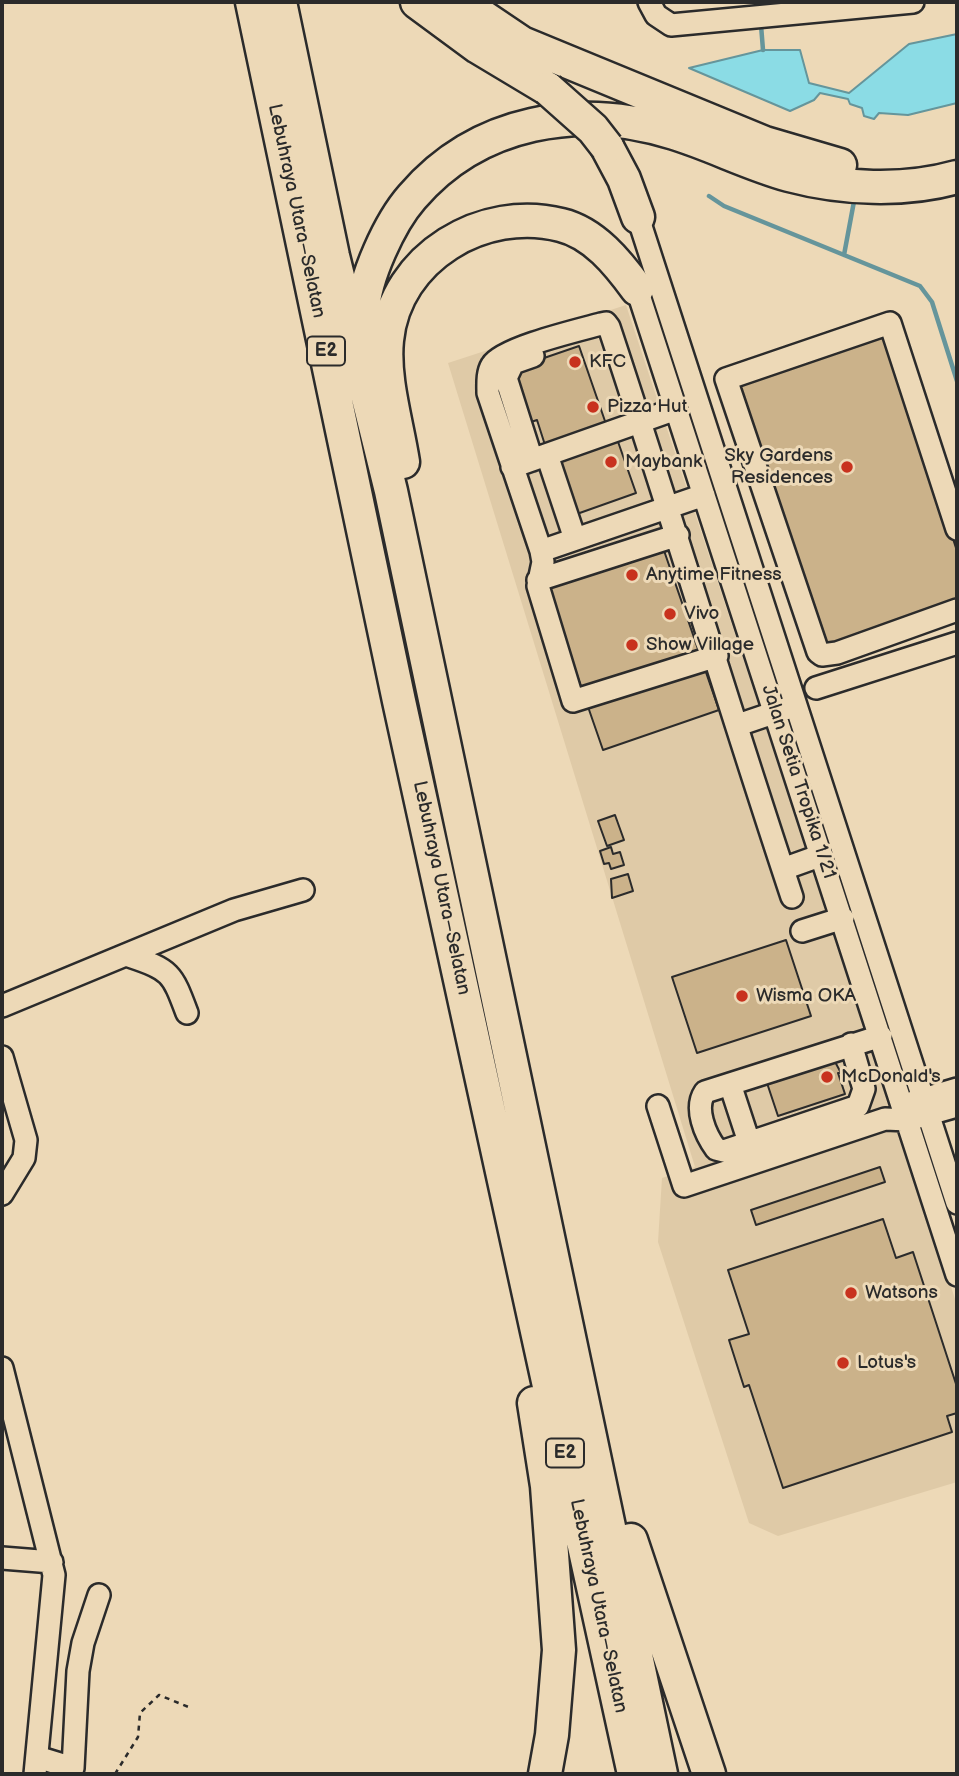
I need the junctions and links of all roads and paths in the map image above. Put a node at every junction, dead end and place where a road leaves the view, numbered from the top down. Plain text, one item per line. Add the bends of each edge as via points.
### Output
1 (252, 2) edge
2 (280, 2) edge
3 (417, 2) edge
4 (461, 2) edge
5 (913, 2) edge
6 (849, 4) edge
7 (652, 8) edge
8 (787, 8) edge
9 (719, 11) edge
10 (957, 160) edge
11 (957, 177) edge
12 (638, 218) joint
13 (636, 289) joint
14 (547, 339) junction
15 (676, 409) junction
16 (641, 421) junction
17 (540, 457) junction
18 (512, 467) junction
19 (391, 491) junction
20 (704, 495) junction
21 (669, 507) junction
22 (957, 528) edge
23 (678, 535) junction
24 (575, 539) junction
25 (541, 551) junction
26 (538, 580) junction
27 (792, 582) junction
28 (761, 593) junction
29 (953, 612) edge
30 (957, 636) edge
31 (957, 643) edge
32 (717, 656) junction
33 (433, 690) junction
34 (794, 697) junction
35 (773, 704) junction
36 (736, 716) junction
37 (822, 855) junction
38 (783, 869) junction
39 (303, 890) dead end
40 (792, 897) dead end
41 (843, 918) junction
42 (802, 931) dead end
43 (129, 956) junction
44 (2, 1006) edge
45 (187, 1013) dead end
46 (881, 1036) junction
47 (851, 1044) junction
48 (2, 1058) edge
49 (914, 1064) junction
50 (893, 1074) junction
51 (730, 1084) junction
52 (957, 1089) edge
53 (928, 1106) junction
54 (658, 1107) dead end
55 (957, 1108) edge
56 (906, 1112) junction
57 (885, 1119) junction
58 (940, 1143) junction
59 (916, 1144) junction
60 (759, 1147) junction
61 (502, 1166) junction
62 (2, 1194) edge
63 (957, 1203) edge
64 (957, 1275) edge
65 (2, 1368) edge
66 (586, 1406) junction
67 (2, 1558) edge
68 (52, 1562) junction
69 (99, 1595) dead end
70 (191, 1708) dead end
71 (36, 1766) edge
72 (115, 1774) edge
73 (545, 1774) edge
74 (634, 1774) edge
75 (661, 1774) edge
76 (709, 1774) edge

1 - 61 highway, Lebuhraya Utara–Selatan / E2
2 - 19 highway, Lebuhraya Utara–Selatan / E2 via 333,257
3 - 12 highway, bridge via 478,47 548,89 593,129 624,179
4 - 10 highway via 522,43 807,157 853,168 888,170
5 - 6 street
6 - 8 street
7 - 9 street via 671,25
8 - 9 street
11 - 19 highway via 933,184 885,187 831,183 751,163 673,133 601,118 536,123 480,142 435,170 403,207 371,272 363,313
12 - 28 street, Jalan Setia Tropika 1/21
13 - 15 street, Jalan Setia Tropika 1/21
13 - 33 highway via 600,246 563,225 521,219 475,228 443,246 412,277 397,303 387,340 390,384 422,567
14 - 16 street via 606,323
14 - 17 street via 542,352 513,363 506,378
14 - 18 street via 498,358 490,368 488,393
15 - 16 street
15 - 20 street, Jalan Setia Tropika 1/21
16 - 17 street
16 - 21 street
17 - 18 street
17 - 24 street
18 - 25 street
19 - 33 highway, Lebuhraya Utara–Selatan / E2
20 - 21 street
20 - 35 street, Jalan Setia Tropika 1/21
21 - 23 street
21 - 24 street
22 - 27 street via 893,327 887,323 726,379
23 - 26 street
23 - 32 street
24 - 25 street
25 - 26 street
26 - 32 street via 573,701
27 - 28 street
27 - 29 street via 814,648 822,655
28 - 34 street, Jalan Setia Tropika 1/21
29 - 30 street
31 - 34 street via 817,688 810,701
32 - 36 street
33 - 66 highway, Lebuhraya Utara–Selatan / E2
34 - 35 street
34 - 49 street, Jalan Setia Tropika 1/21
35 - 36 street
35 - 37 street, Jalan Setia Tropika 1/21
36 - 38 street
37 - 38 street
37 - 41 street, Jalan Setia Tropika 1/21
38 - 40 street
39 - 43 street via 234,910
41 - 42 street
41 - 46 street, Jalan Setia Tropika 1/21
43 - 44 street
43 - 45 street via 174,978
46 - 47 street
46 - 50 street, Jalan Setia Tropika 1/21
47 - 51 street
47 - 60 street via 864,1089 858,1106
48 - 62 street via 26,1140 24,1158
49 - 52 street via 942,1085
49 - 53 street, Jalan Setia Tropika 1/21
50 - 56 street, Jalan Setia Tropika 1/21
50 - 57 street
51 - 60 street
51 - 60 street via 705,1092 699,1100 716,1149
52 - 53 street
53 - 55 street
53 - 56 street
53 - 58 street, Jalan Setia Tropika 1/21
54 - 60 street via 684,1186
55 - 58 street via 948,1117
56 - 57 street
56 - 59 street, Jalan Setia Tropika 1/21
57 - 59 street
57 - 60 street
58 - 63 street, Jalan Setia Tropika 1/21
59 - 64 street, Jalan Setia Tropika 1/21
61 - 73 highway via 547,1486 559,1650
61 - 74 highway, Lebuhraya Utara–Selatan / E2
65 - 68 street
66 - 75 highway, Lebuhraya Utara–Selatan / E2
66 - 76 highway
67 - 68 street
68 - 71 street
69 - 71 street via 78,1671 73,1768
70 - 72 path via 159,1695 140,1713 138,1737

